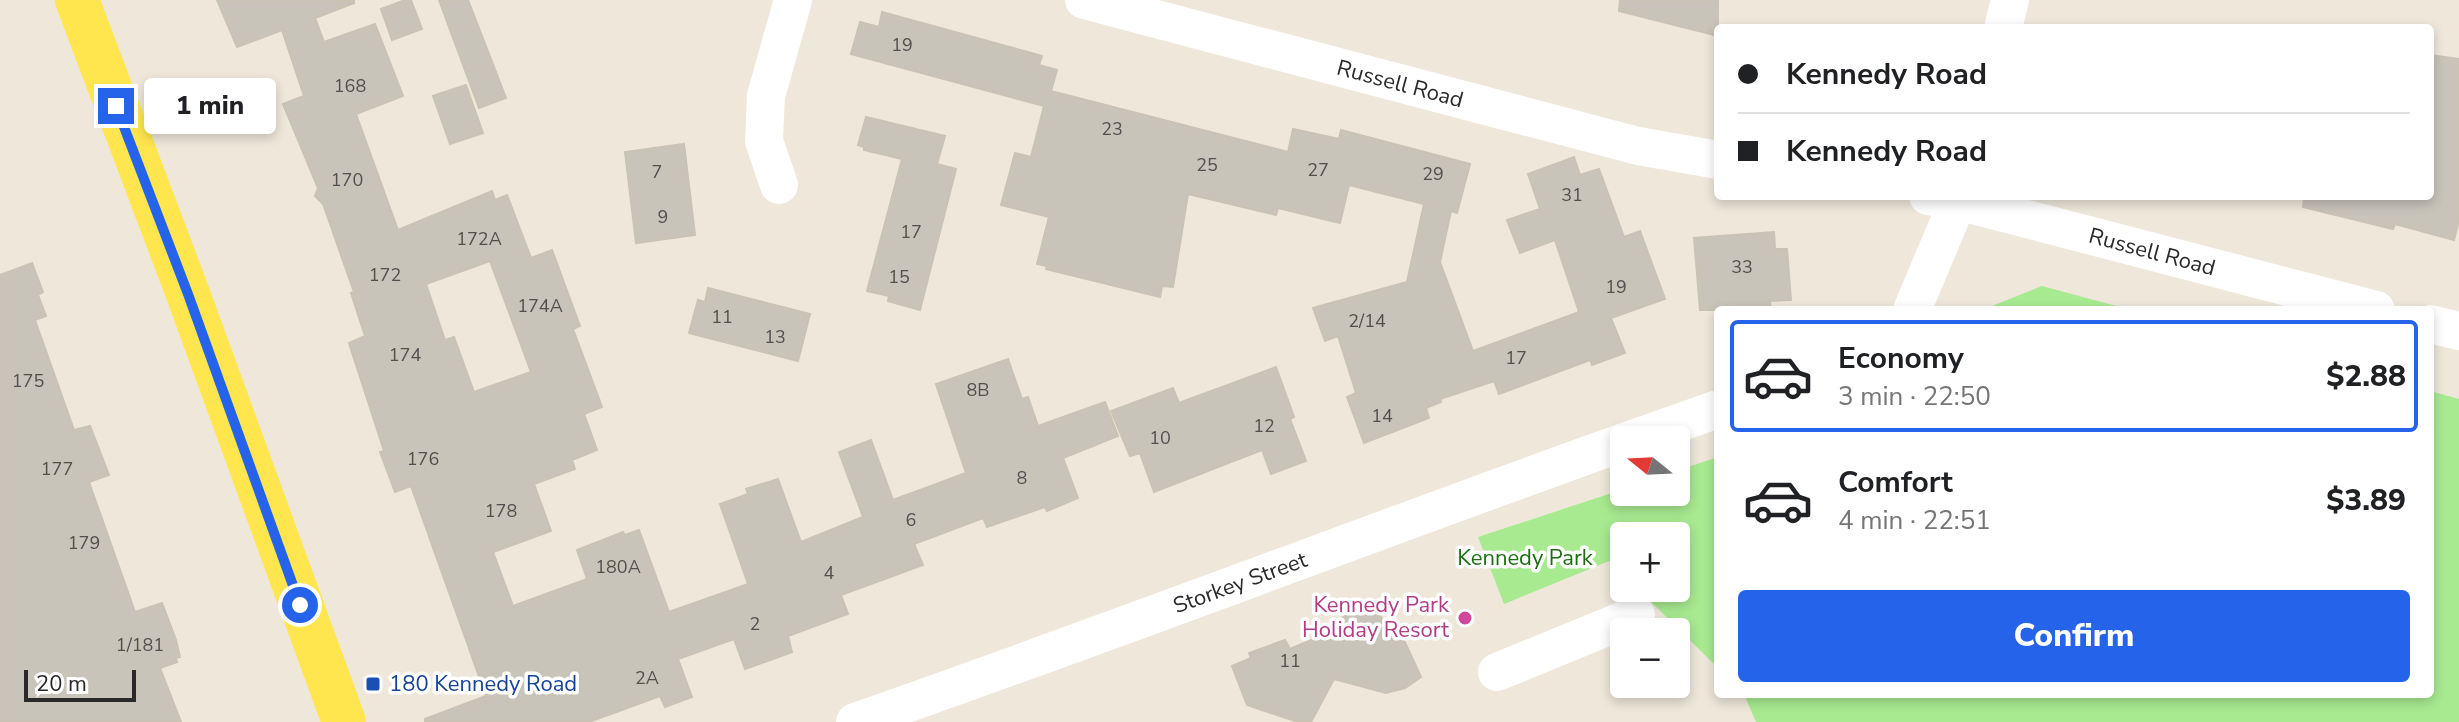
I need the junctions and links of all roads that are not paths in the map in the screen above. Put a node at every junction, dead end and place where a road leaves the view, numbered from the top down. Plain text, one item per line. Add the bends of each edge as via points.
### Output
1 (77, 0) edge
2 (793, 0) edge
3 (1084, 0) edge
4 (2010, 0) edge
5 (2004, 24) edge
6 (1714, 159) edge
7 (779, 185) dead end
8 (1948, 200) edge
9 (1957, 200) edge
10 (1913, 306) edge
11 (2361, 306) edge
12 (2434, 325) edge
13 (2459, 331) edge
14 (1714, 410) edge
15 (1670, 426) edge
16 (1610, 447) edge
17 (1636, 615) dead end
18 (1497, 672) dead end
19 (344, 722) edge
20 (855, 722) edge

1 - 19 main road
2 - 7 street via 766,96 764,141
3 - 6 street, Russell Road via 1638,146
4 - 5 street
8 - 10 street
9 - 11 street, Russell Road
12 - 13 street
14 - 15 street
16 - 20 street, Storkey Street
17 - 18 street

